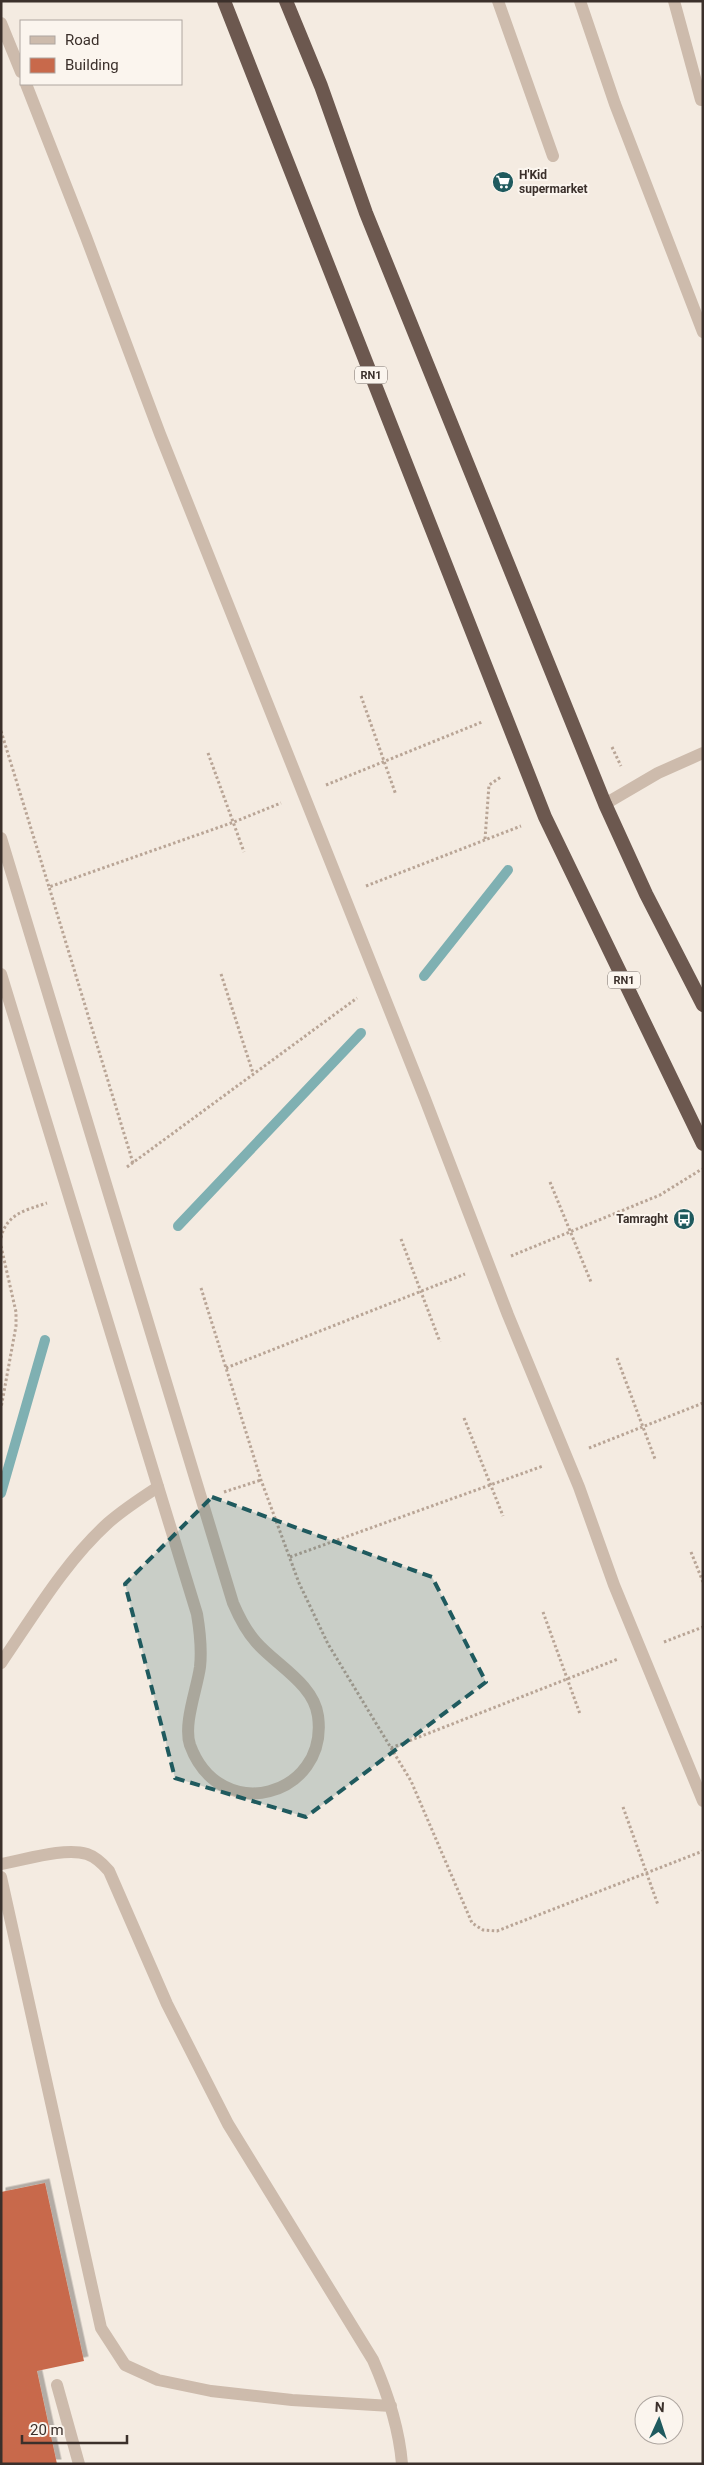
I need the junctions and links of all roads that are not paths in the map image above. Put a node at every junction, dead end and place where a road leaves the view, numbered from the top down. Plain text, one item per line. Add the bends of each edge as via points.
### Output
1 (224, 1) edge
2 (286, 1) edge
3 (498, 1) edge
4 (580, 1) edge
5 (674, 1) edge
6 (1, 23) edge
7 (20, 70) edge
8 (26, 85) edge
9 (701, 100) dead end
10 (553, 156) dead end
11 (703, 332) edge
12 (703, 753) edge
13 (605, 804) junction
14 (1, 838) edge
15 (1, 974) edge
16 (703, 1005) edge
17 (703, 1144) edge
18 (158, 1487) junction
19 (1, 1663) edge
20 (703, 1801) edge
21 (1, 1864) edge
22 (1, 1877) edge
23 (57, 2385) dead end
24 (391, 2406) junction
25 (79, 2464) edge
26 (402, 2464) edge

1 - 17 highway, RN1 via 545,817
2 - 13 highway via 321,86 377,241
3 - 10 street
4 - 11 street via 625,130
5 - 9 street
6 - 7 street
8 - 20 street via 160,434 567,1457 614,1585
12 - 13 street via 658,773
13 - 16 highway via 646,894
14 - 18 street via 233,1603 242,1623 269,1657 306,1689 318,1715 318,1744 306,1768 284,1787 255,1795 225,1788 202,1770 189,1743 201,1639 197,1614
15 - 18 street
18 - 19 street via 115,1518 87,1544
21 - 24 street via 74,1852 88,1854 109,1871 167,2004 228,2124 373,2360
22 - 24 street via 101,2328 125,2365 158,2380 211,2391
23 - 25 street
24 - 26 street

